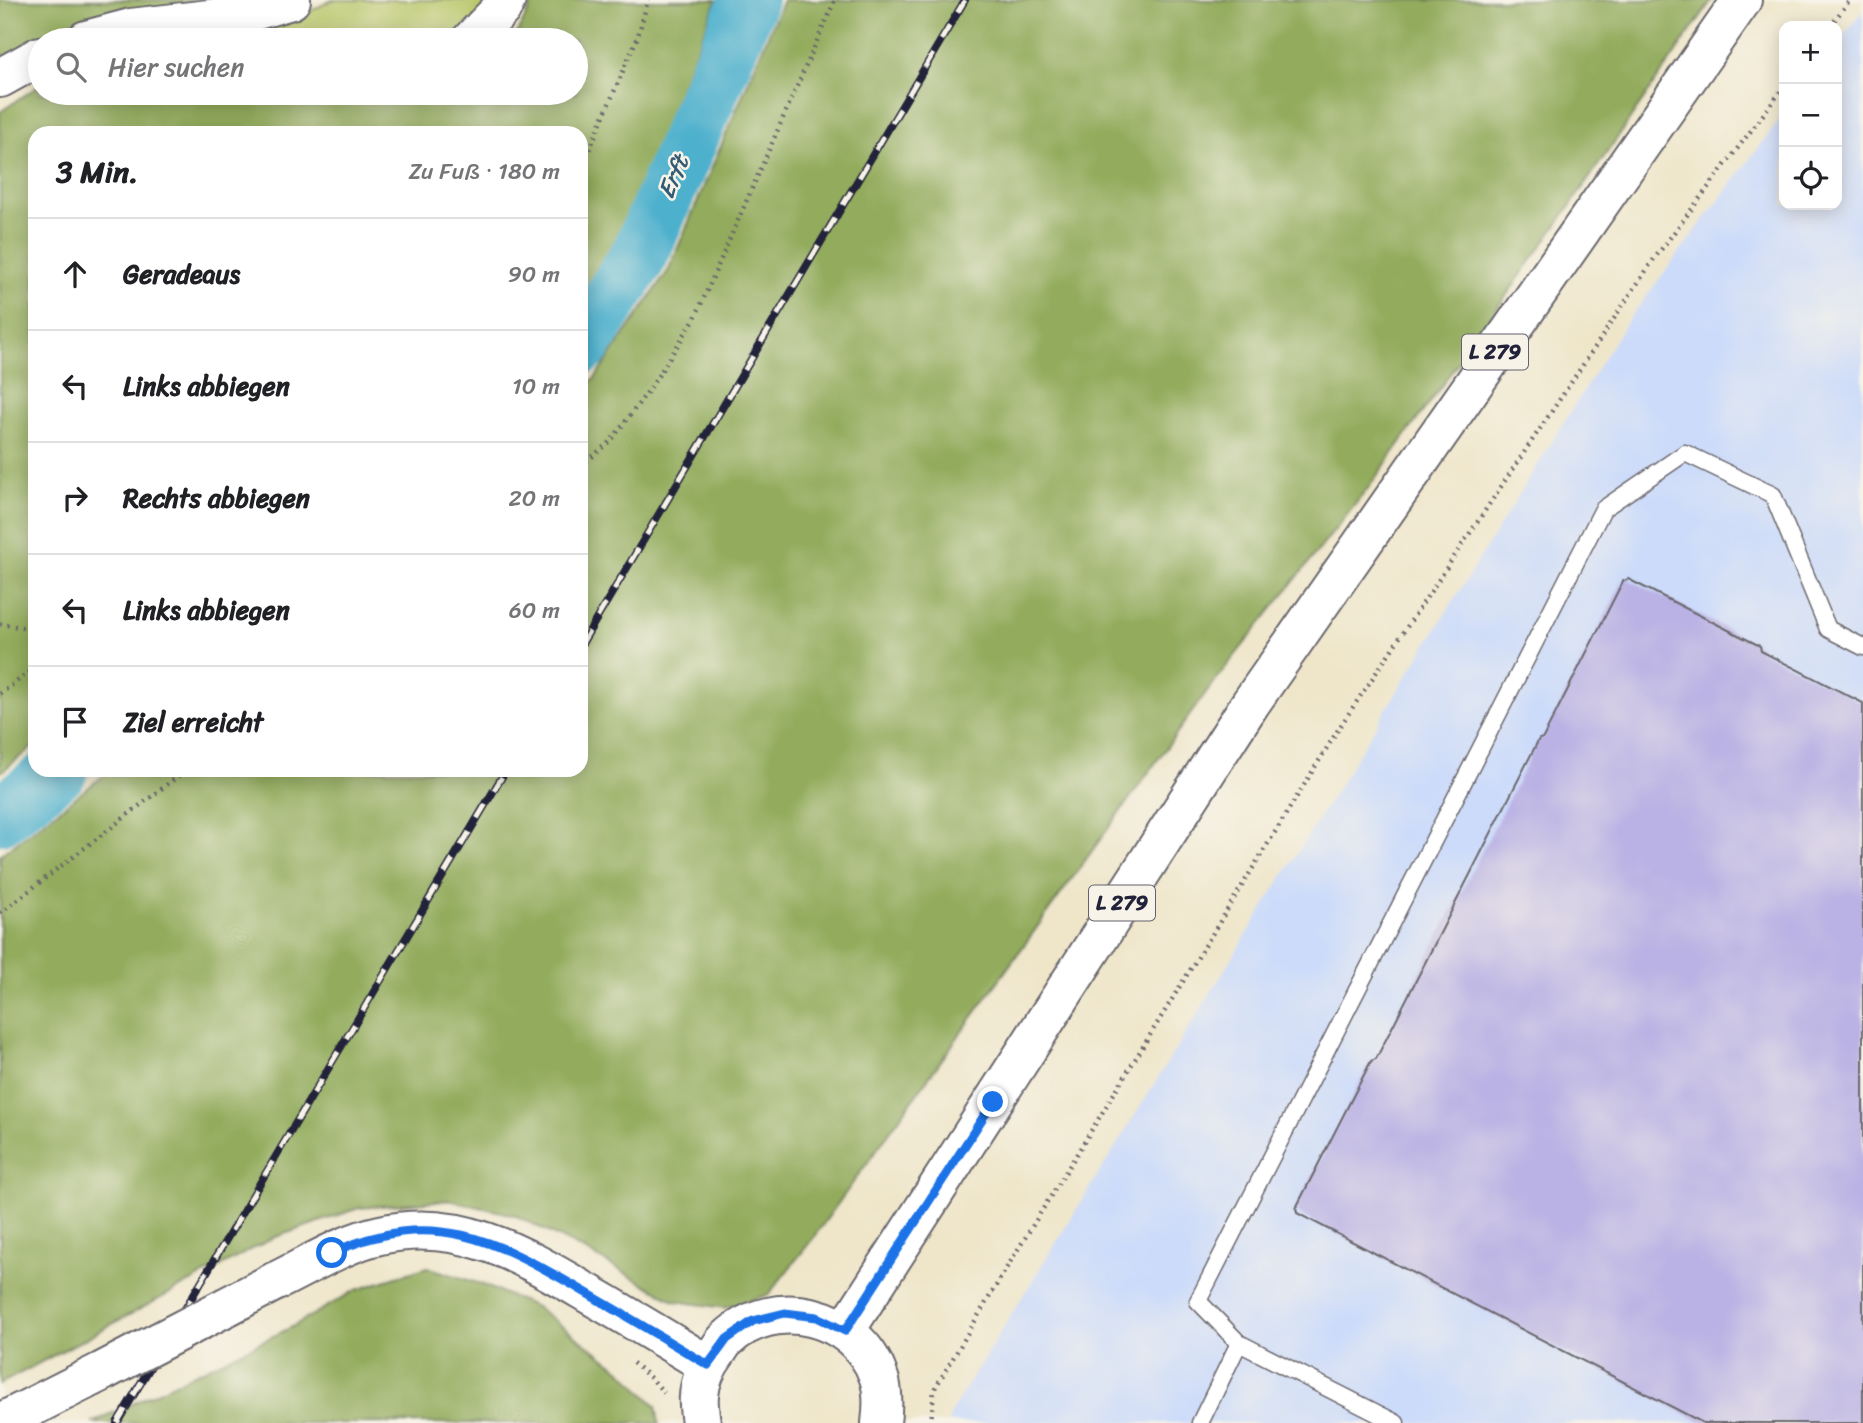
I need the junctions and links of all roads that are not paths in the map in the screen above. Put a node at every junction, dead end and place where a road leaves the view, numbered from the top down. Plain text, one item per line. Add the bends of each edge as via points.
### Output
1 (291, 0) edge
2 (506, 0) edge
3 (1742, 0) edge
4 (131, 28) edge
5 (483, 28) edge
6 (28, 63) edge
7 (0, 78) edge
8 (1863, 647) edge
9 (845, 1331) junction
10 (1239, 1343) junction
11 (708, 1365) junction
12 (0, 1423) edge
13 (701, 1423) edge
14 (881, 1423) edge
15 (1200, 1423) edge
16 (1396, 1423) edge

1 - 4 main road via 236,16
2 - 5 main road
3 - 9 main road, L 279 via 1250,704
6 - 7 main road
8 - 10 lane via 1828,629 1773,495 1685,453 1603,509 1198,1301
9 - 11 main road via 817,1317 785,1313 764,1318 727,1339
9 - 14 main road via 866,1351 879,1376
10 - 15 lane
10 - 16 lane
11 - 12 main road, bridge via 530,1261 487,1241 420,1230 351,1244
11 - 13 main road via 699,1396

